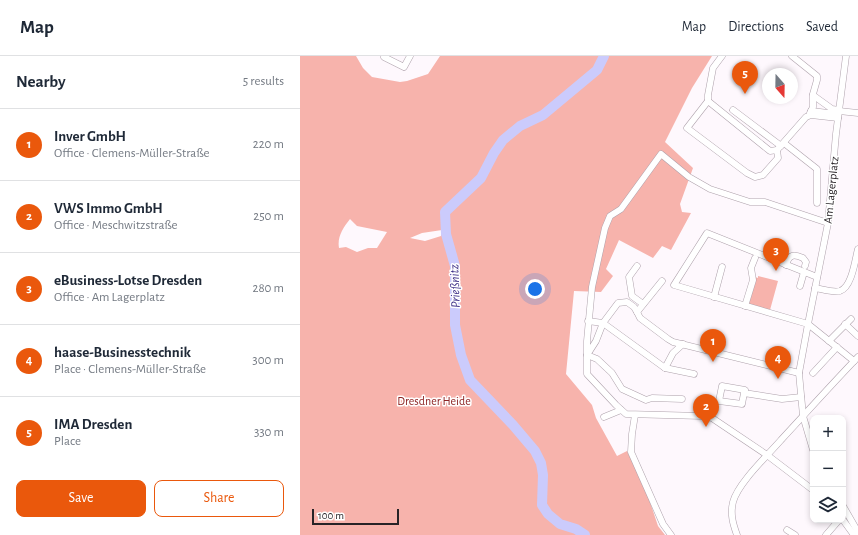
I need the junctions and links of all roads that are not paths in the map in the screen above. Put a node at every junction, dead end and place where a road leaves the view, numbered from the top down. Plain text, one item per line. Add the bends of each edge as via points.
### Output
1 (383, 56) edge
2 (410, 56) edge
3 (722, 56) edge
4 (792, 56) edge
5 (846, 56) edge
6 (813, 95) junction
7 (708, 101) junction
8 (733, 110) dead end
9 (810, 113) junction
10 (839, 113) junction
11 (858, 113) edge
12 (743, 118) junction
13 (738, 125) junction
14 (769, 136) junction
15 (763, 145) junction
16 (780, 146) junction
17 (817, 204) dead end
18 (828, 223) junction
19 (858, 249) edge
20 (755, 258) dead end
21 (786, 265) junction
22 (637, 266) dead end
23 (722, 267) dead end
24 (805, 269) junction
25 (817, 278) junction
26 (662, 281) dead end
27 (800, 286) dead end
28 (815, 288) junction
29 (714, 297) junction
30 (745, 306) junction
31 (640, 308) junction
32 (850, 319) dead end
33 (588, 321) junction
34 (603, 323) junction
35 (808, 324) junction
36 (845, 324) junction
37 (858, 336) edge
38 (829, 340) junction
39 (682, 344) junction
40 (837, 347) junction
41 (587, 355) junction
42 (856, 359) edge
43 (665, 368) junction
44 (799, 373) junction
45 (813, 373) dead end
46 (694, 374) dead end
47 (744, 392) junction
48 (801, 397) junction
49 (682, 398) dead end
50 (623, 412) junction
51 (635, 415) junction
52 (803, 416) junction
53 (604, 417) dead end
54 (810, 440) edge
55 (767, 455) junction
56 (810, 488) edge
57 (846, 511) edge
58 (836, 523) edge
59 (845, 523) edge
60 (787, 530) dead end
61 (858, 532) edge
62 (671, 535) edge
63 (737, 535) edge
64 (795, 535) edge
65 (826, 535) edge
66 (854, 535) edge

1 - 2 street via 404,67
3 - 7 street via 713,68
4 - 6 street via 817,76
5 - 10 street, Am Lagerplatz
6 - 9 street
6 - 10 street
7 - 13 street
7 - 16 street via 687,128 746,173 755,177 763,176 778,158
8 - 12 street
9 - 10 street
9 - 16 street
10 - 11 street
10 - 18 street, Am Lagerplatz
12 - 13 street
12 - 14 street
13 - 15 street
14 - 15 street
14 - 16 street
15 - 16 street via 772,152
16 - 17 street via 817,169
18 - 25 street, Am Lagerplatz
18 - 33 street via 765,202 750,202 710,189 689,177 661,154 621,209 610,216 592,287
19 - 28 street via 851,279 843,289 839,291
20 - 30 street via 751,268 753,280
21 - 24 street
21 - 24 street via 787,260 795,255 804,258
21 - 29 street via 707,233 674,285
22 - 31 street via 629,277 632,296
23 - 29 street
24 - 25 street
24 - 27 street
25 - 28 street, Am Lagerplatz
26 - 31 street
28 - 35 street, Am Lagerplatz
29 - 30 street
30 - 35 street
31 - 34 street via 634,308 627,302 618,303
31 - 39 street via 640,318 668,339
32 - 36 street
33 - 34 street
33 - 41 street
34 - 41 street
34 - 43 street
35 - 38 street
35 - 44 street, Am Lagerplatz
36 - 37 street
36 - 38 street
38 - 40 street
39 - 43 street via 673,353
39 - 44 street
40 - 42 street
40 - 45 street
41 - 49 street via 596,359 612,374 622,389 634,395 646,400
41 - 50 street via 587,374
42 - 52 street
43 - 46 street
44 - 48 street, Am Lagerplatz
47 - 47 street via 742,404 719,401 722,386 745,390
47 - 48 street via 782,399
48 - 52 street, Am Lagerplatz
50 - 51 street
50 - 53 street
51 - 55 street via 712,418
51 - 62 street via 631,452 663,524
52 - 54 street, Am Lagerplatz
52 - 55 street
55 - 56 street
55 - 63 street via 733,501 731,511
57 - 61 street
58 - 65 street
59 - 66 street
60 - 64 street

